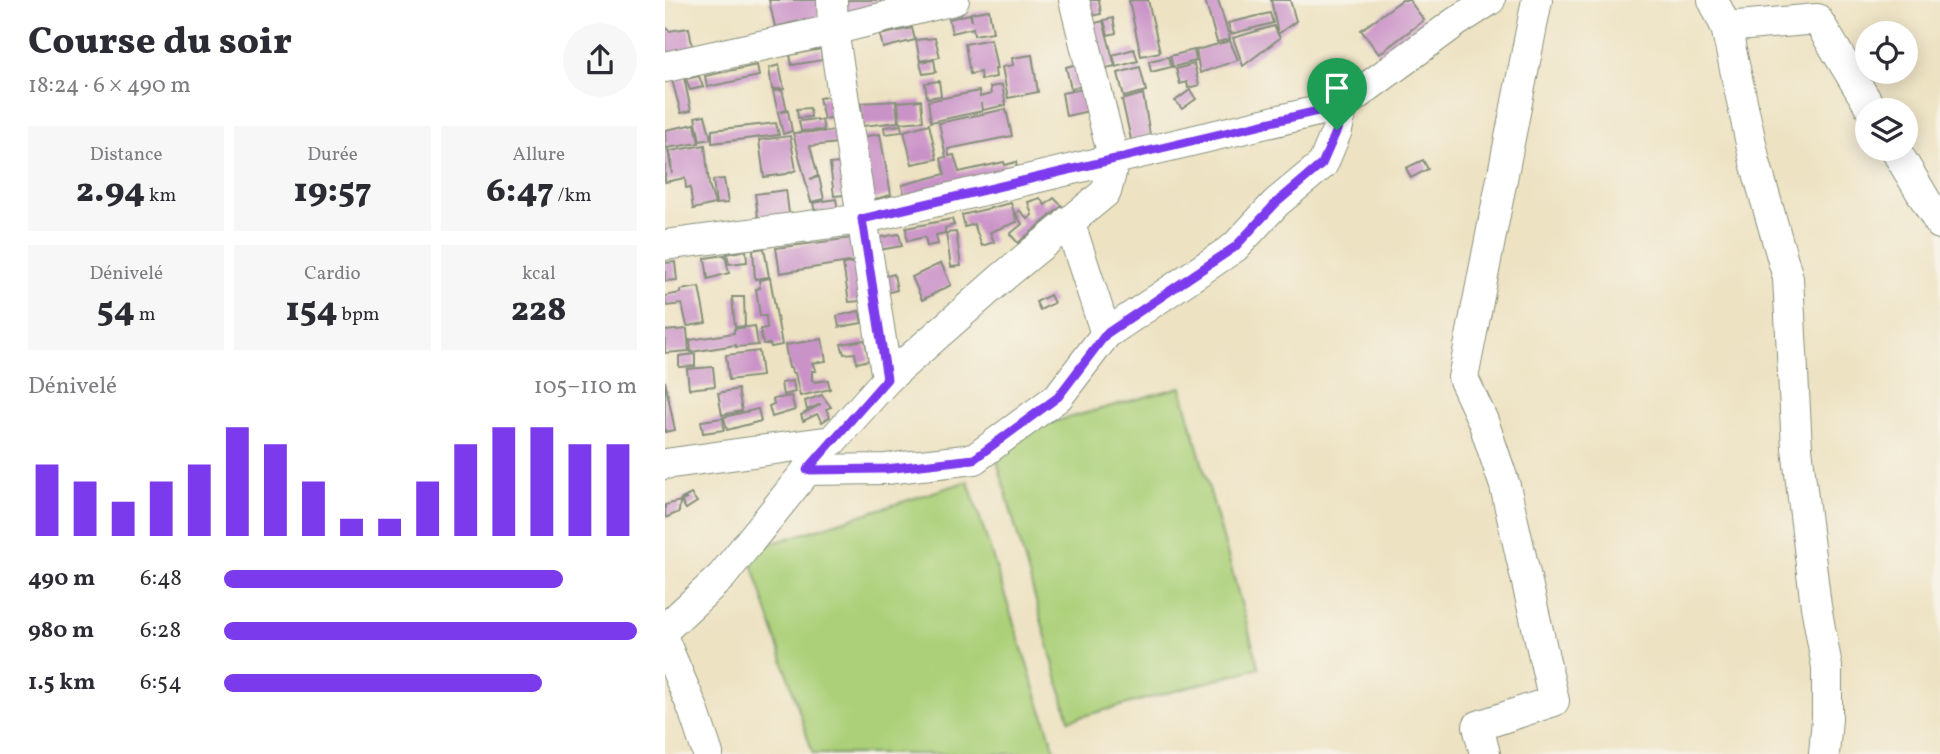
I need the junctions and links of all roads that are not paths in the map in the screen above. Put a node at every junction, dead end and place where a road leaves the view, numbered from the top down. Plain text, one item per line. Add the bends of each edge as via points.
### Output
1 (832, 0) edge
2 (954, 0) edge
3 (1074, 0) edge
4 (1537, 0) edge
5 (1713, 0) edge
6 (1487, 1) edge
7 (1726, 27) junction
8 (833, 30) junction
9 (665, 67) edge
10 (1865, 98) edge
11 (1343, 105) junction
12 (1114, 161) junction
13 (1902, 161) edge
14 (862, 219) junction
15 (1069, 221) junction
16 (1940, 224) edge
17 (665, 245) edge
18 (1106, 334) junction
19 (887, 379) junction
20 (832, 441) junction
21 (665, 464) edge
22 (807, 470) junction
23 (665, 629) edge
24 (665, 643) edge
25 (708, 754) edge
26 (1485, 754) edge
27 (1824, 754) edge

1 - 8 street
2 - 8 street
3 - 12 street
4 - 26 street via 1463,378 1505,486 1554,701 1478,726
5 - 7 street
6 - 11 street
7 - 10 street via 1817,19
7 - 27 street via 1755,162 1788,278 1797,447 1827,667
8 - 9 street
8 - 14 street
11 - 12 street
11 - 18 street via 1322,164 1276,203 1235,247
12 - 14 street
12 - 15 street via 1106,192
13 - 16 street
14 - 17 street
14 - 19 street
15 - 18 street
15 - 19 street
18 - 22 street via 1058,397 974,459 886,469
19 - 20 street
20 - 21 street
20 - 22 street
22 - 23 street via 722,576
24 - 25 street

